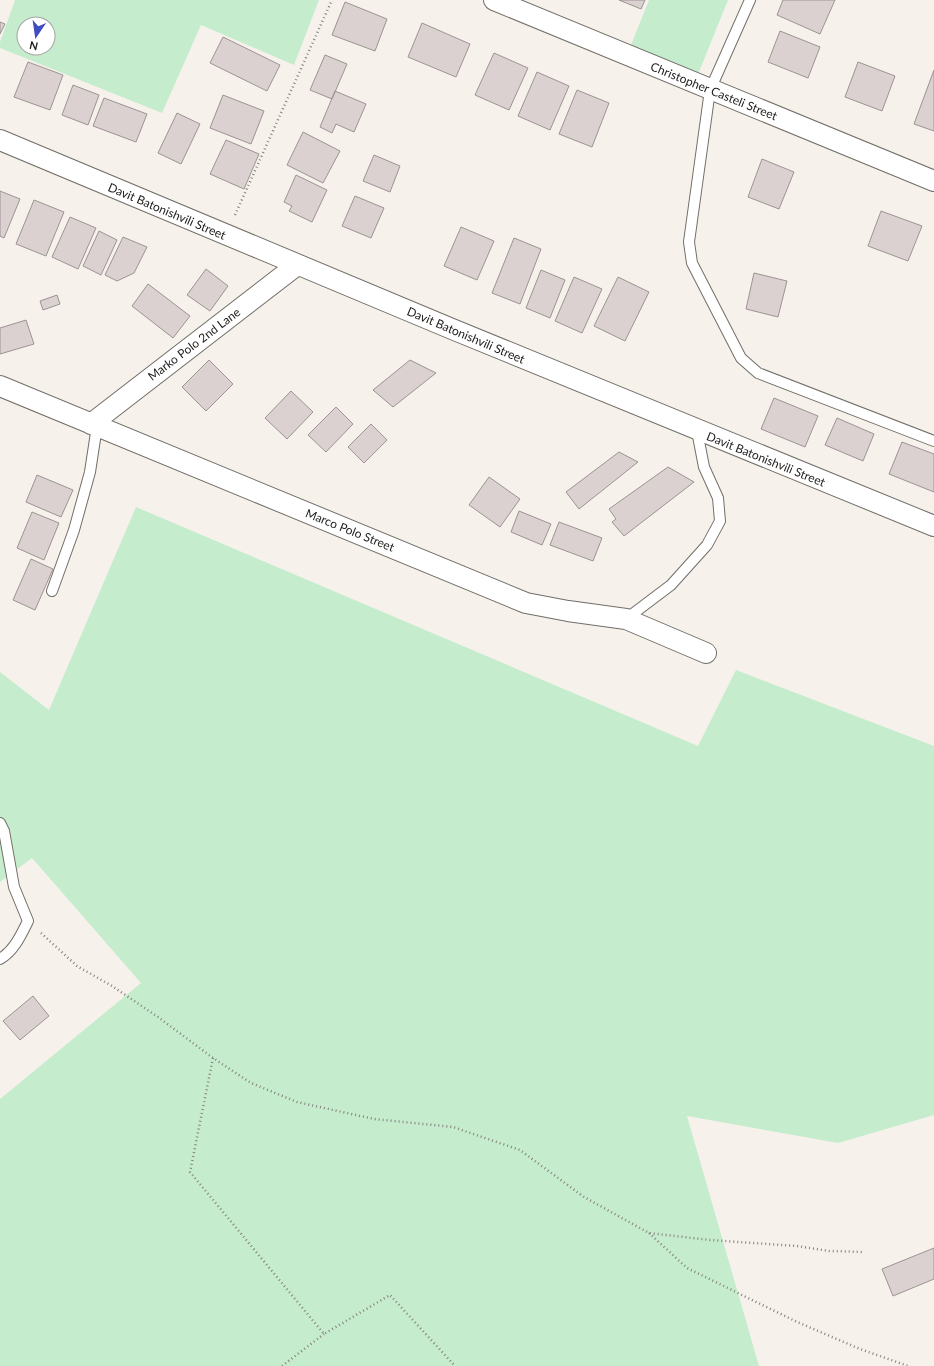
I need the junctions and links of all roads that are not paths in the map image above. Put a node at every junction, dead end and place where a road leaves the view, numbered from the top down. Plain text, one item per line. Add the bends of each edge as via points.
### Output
1 (494, 0) edge
2 (750, 0) edge
3 (710, 90) junction
4 (0, 140) edge
5 (934, 181) edge
6 (297, 265) junction
7 (0, 386) edge
8 (94, 425) junction
9 (697, 431) junction
10 (934, 441) edge
11 (934, 526) edge
12 (52, 591) dead end
13 (626, 619) junction
14 (706, 653) dead end
15 (0, 823) edge
16 (0, 959) edge

1 - 3 street, Christopher Casteli Street
2 - 3 lane
3 - 5 street, Christopher Casteli Street
3 - 10 lane via 689,242 692,263 741,358 758,373
4 - 6 street, Davit Batonishvili Street
6 - 8 street, Marko Polo 2nd Lane
6 - 9 street, Davit Batonishvili Street
7 - 8 street, Marco Polo Street
8 - 12 lane via 90,472 74,530
8 - 13 street, Marco Polo Street via 526,603
9 - 11 street, Davit Batonishvili Street
9 - 13 lane via 704,467 718,498 720,521 707,545 671,585
13 - 14 street, Marco Polo Street
15 - 16 lane via 4,831 14,887 28,922 17,942

